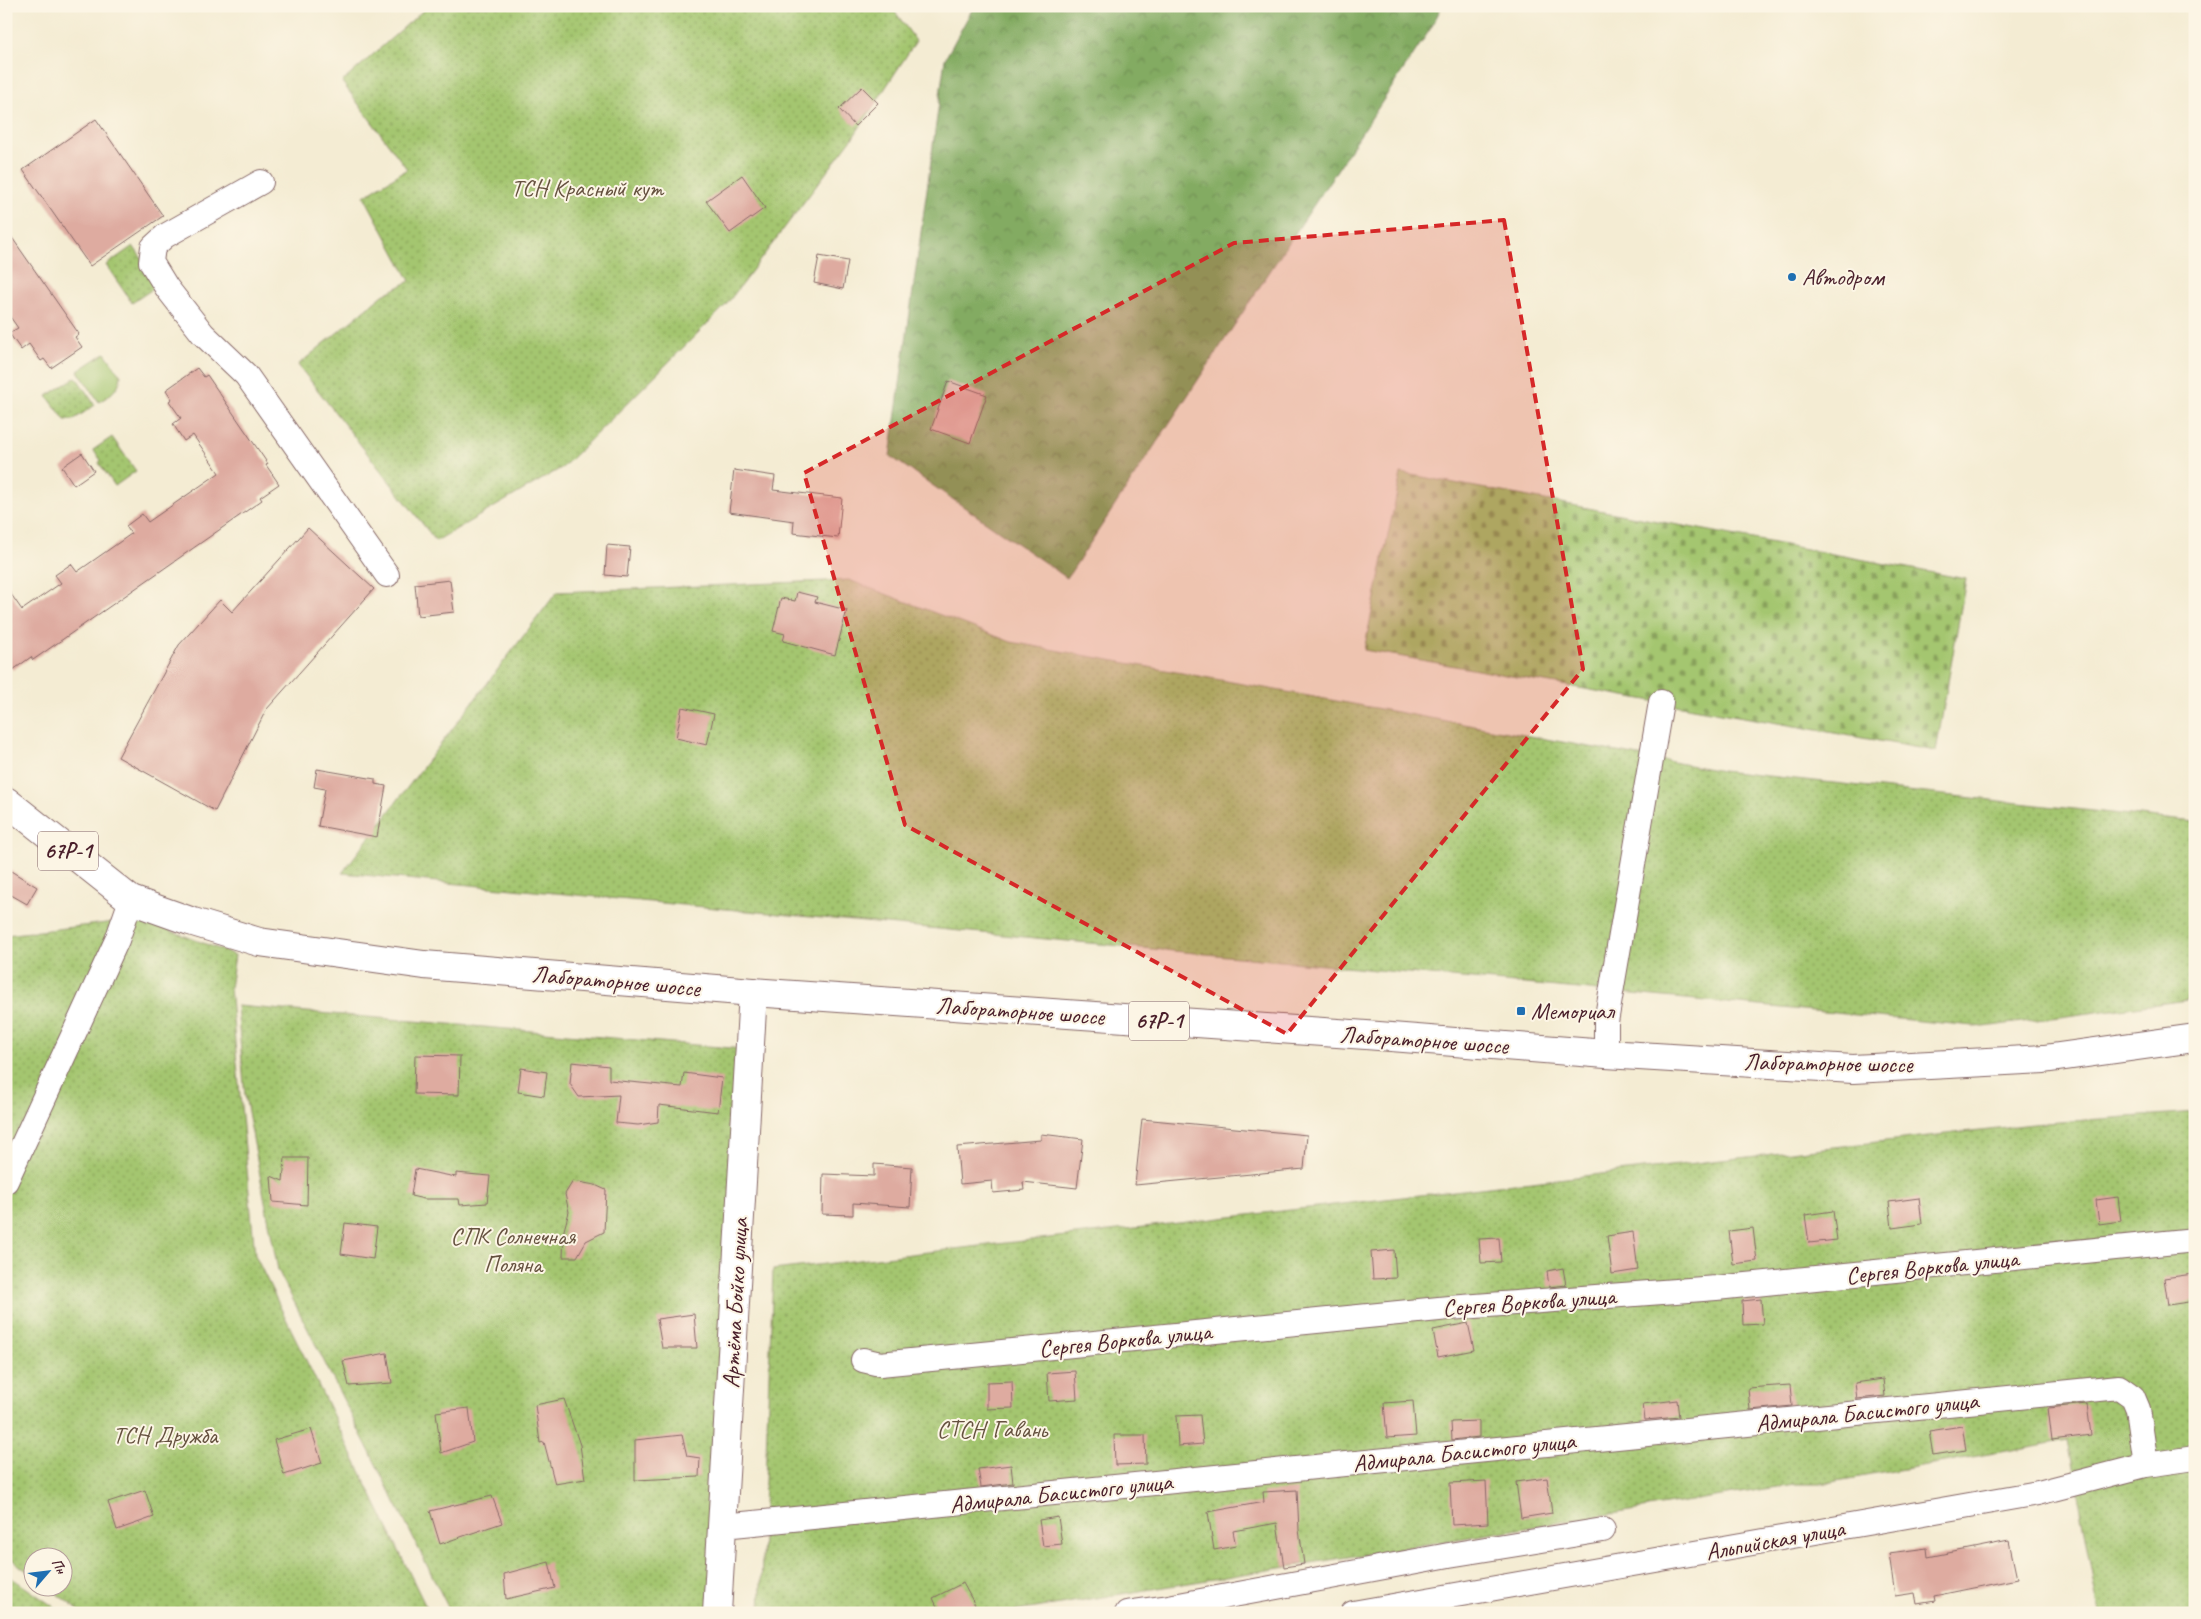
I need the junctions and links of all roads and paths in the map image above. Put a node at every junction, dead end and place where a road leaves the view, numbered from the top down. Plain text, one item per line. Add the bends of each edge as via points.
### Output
1 (261, 182) dead end
2 (387, 575) dead end
3 (1661, 702) dead end
4 (6, 802) edge
5 (131, 900) junction
6 (753, 992) junction
7 (2195, 1038) edge
8 (1606, 1054) junction
9 (6, 1181) edge
10 (2195, 1240) edge
11 (863, 1360) dead end
12 (2195, 1458) edge
13 (2146, 1465) junction
14 (723, 1526) junction
15 (1603, 1530) dead end
16 (717, 1613) edge
17 (1126, 1613) edge
18 (1353, 1613) edge

1 - 2 street via 165,236 153,248 150,262 203,334 246,375
3 - 8 street via 1606,1022
4 - 5 main road, Лабораторное шоссе / 67Р-1
5 - 6 main road, Лабораторное шоссе / 67Р-1 via 259,942 424,965
5 - 9 street via 117,940
6 - 8 main road, Лабораторное шоссе / 67Р-1
6 - 14 main road, Артёма Бойко улица
7 - 8 main road, Лабораторное шоссе / 67Р-1 via 2044,1059 1853,1069
10 - 11 street, Сергея Воркова улица via 1716,1288 1439,1309 880,1364
12 - 13 street, Альпийская улица
13 - 14 street, Адмирала Басистого улица via 2138,1409 2133,1397 2119,1387
13 - 18 street, Альпийская улица via 2038,1493
14 - 16 main road, Артёма Бойко улица
15 - 17 street

